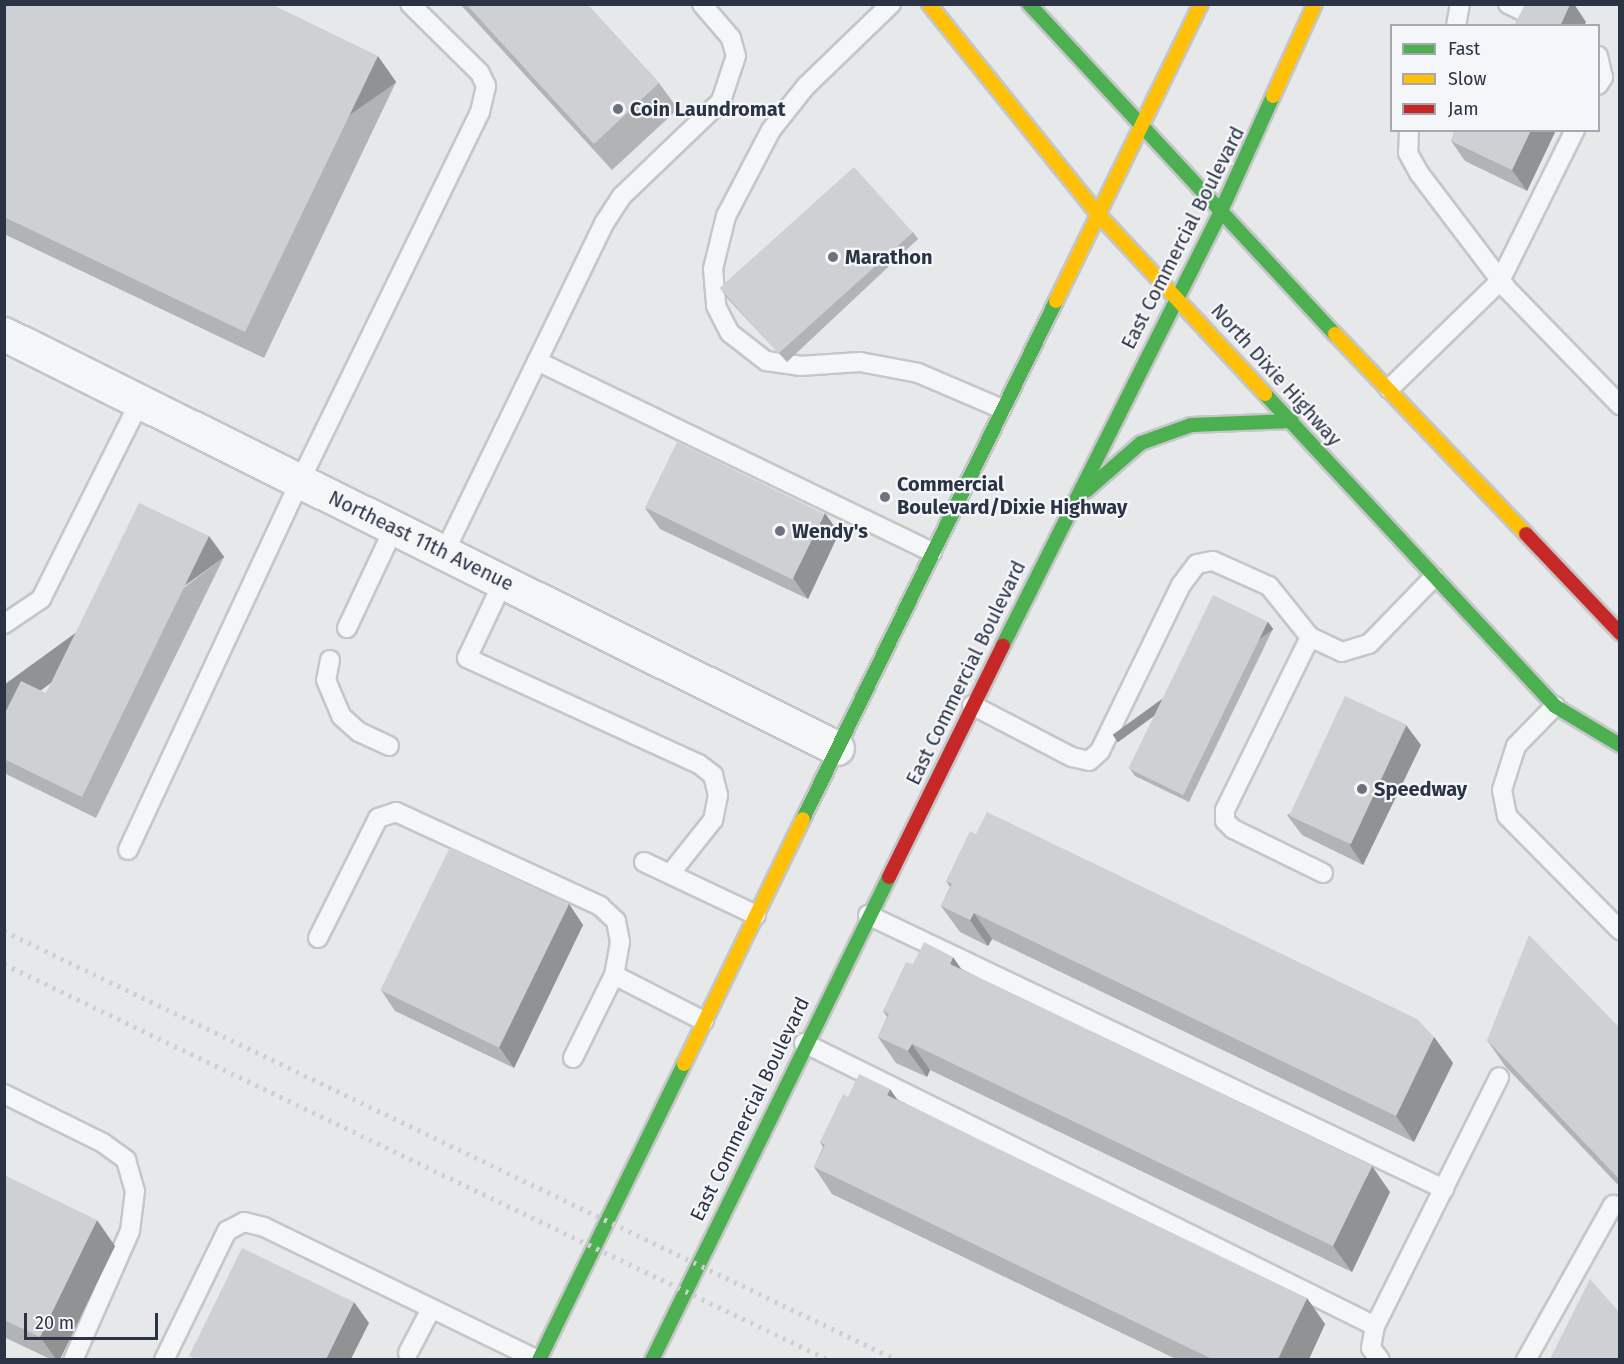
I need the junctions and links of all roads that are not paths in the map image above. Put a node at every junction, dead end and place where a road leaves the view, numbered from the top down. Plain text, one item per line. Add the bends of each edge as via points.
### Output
1 (410, 4) edge
2 (702, 4) edge
3 (891, 4) edge
4 (929, 4) edge
5 (1029, 4) edge
6 (1201, 4) edge
7 (1315, 4) edge
8 (1460, 4) edge
9 (1508, 4) edge
10 (1541, 20) edge
11 (1456, 24) edge
12 (1600, 63) edge
13 (1600, 81) edge
14 (1140, 125) junction
15 (1409, 132) edge
16 (1574, 132) edge
17 (1097, 213) junction
18 (1220, 213) junction
19 (1500, 281) junction
20 (1175, 294) junction
21 (4, 334) edge
22 (537, 361) junction
23 (1389, 389) junction
24 (140, 401) junction
25 (1620, 405) edge
26 (1002, 409) junction
27 (1292, 422) junction
28 (300, 482) junction
29 (1073, 502) junction
30 (394, 528) junction
31 (932, 552) junction
32 (444, 553) junction
33 (1434, 577) junction
34 (503, 582) junction
35 (4, 624) edge
36 (347, 628) dead end
37 (1620, 633) edge
38 (1311, 637) junction
39 (330, 660) dead end
40 (972, 705) junction
41 (1556, 706) junction
42 (1620, 745) edge
43 (389, 746) dead end
44 (837, 748) junction
45 (128, 850) dead end
46 (644, 862) dead end
47 (1323, 873) dead end
48 (670, 874) junction
49 (756, 915) junction
50 (868, 915) junction
51 (1620, 930) edge
52 (318, 938) dead end
53 (614, 975) junction
54 (704, 1021) junction
55 (804, 1044) junction
56 (573, 1058) dead end
57 (1499, 1077) edge
58 (4, 1094) edge
59 (1444, 1189) junction
60 (1613, 1205) edge
61 (430, 1309) junction
62 (1375, 1326) junction
63 (412, 1357) edge
64 (73, 1359) edge
65 (164, 1359) edge
66 (538, 1359) edge
67 (652, 1359) edge
68 (1380, 1359) edge
69 (1526, 1359) edge

1 - 28 lane via 480,73 486,86 480,112
2 - 22 lane via 731,38 735,56 721,101 622,196 605,222
3 - 26 lane via 806,86 771,130 726,216 713,269 716,306 730,333 766,361 800,366 860,362 918,373
4 - 17 main road, North Dixie Highway
5 - 14 main road
6 - 14 main road
7 - 18 main road, East Commercial Boulevard
8 - 11 lane
9 - 10 lane
12 - 13 lane
14 - 17 main road
14 - 18 main road
15 - 19 lane via 1408,153 1419,173
16 - 19 lane
17 - 20 main road, North Dixie Highway
17 - 26 main road
18 - 20 main road, East Commercial Boulevard
18 - 23 main road
19 - 23 lane
19 - 25 lane
20 - 27 main road, North Dixie Highway
20 - 29 main road, East Commercial Boulevard
21 - 24 street, Northeast 11th Avenue
22 - 31 lane
22 - 32 lane
23 - 37 main road
24 - 28 street, Northeast 11th Avenue
24 - 35 lane via 41,598
26 - 31 main road
27 - 29 main road via 1191,425 1140,443
27 - 33 main road, North Dixie Highway
28 - 30 street, Northeast 11th Avenue
28 - 45 lane
29 - 40 main road, East Commercial Boulevard
30 - 32 street, Northeast 11th Avenue
30 - 36 lane
31 - 44 main road
32 - 34 street, Northeast 11th Avenue
33 - 38 lane via 1369,644 1342,652
33 - 41 main road, North Dixie Highway
34 - 44 street, Northeast 11th Avenue
34 - 48 lane via 467,658 699,764 713,775 718,795 713,820
38 - 40 lane via 1269,586 1213,561 1197,564 1181,585 1100,751 1089,761 1072,757
38 - 47 lane via 1224,810 1225,822
39 - 43 lane via 326,680 341,717 359,732
40 - 50 main road, East Commercial Boulevard
41 - 42 main road, North Dixie Highway
41 - 51 lane via 1516,746 1503,790 1507,816
44 - 49 main road
46 - 48 lane
48 - 49 lane
49 - 54 main road
50 - 55 main road, East Commercial Boulevard
50 - 59 lane
52 - 53 lane via 378,818 396,812 600,906 616,921 620,942
53 - 54 lane
53 - 56 lane
54 - 66 main road
55 - 62 lane
55 - 67 main road, East Commercial Boulevard
57 - 59 lane
58 - 64 lane via 126,1160 135,1191 130,1230
59 - 62 lane
60 - 69 lane
61 - 63 lane
61 - 65 lane via 264,1227 244,1222 227,1231
61 - 66 lane
62 - 68 lane via 1371,1348

